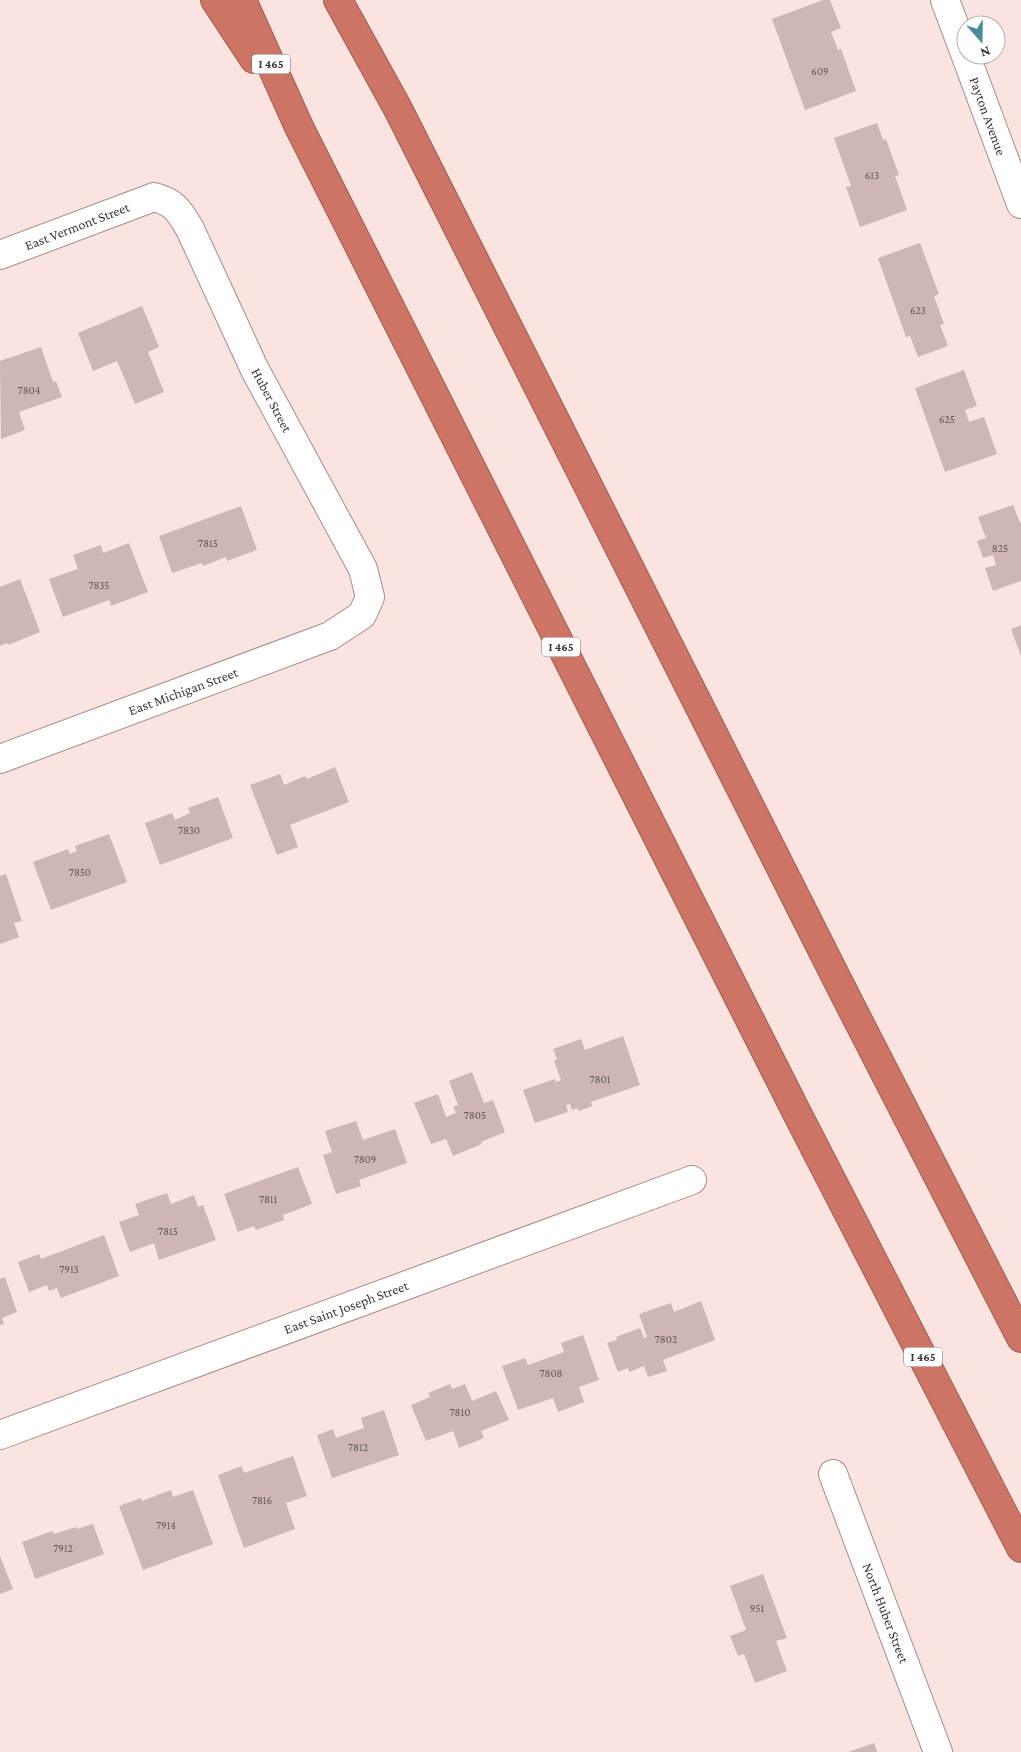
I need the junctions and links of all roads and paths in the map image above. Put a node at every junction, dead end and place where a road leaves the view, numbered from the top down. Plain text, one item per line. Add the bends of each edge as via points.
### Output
1 (215, 0) edge
2 (242, 0) edge
3 (338, 0) edge
4 (353, 0) edge
5 (945, 0) edge
6 (398, 109) junction
7 (299, 127) junction
8 (154, 197) joint
9 (1021, 204) edge
10 (0, 255) edge
11 (362, 615) joint
12 (0, 759) edge
13 (692, 1180) dead end
14 (1021, 1338) edge
15 (0, 1435) edge
16 (833, 1474) dead end
17 (1021, 1548) edge
18 (938, 1752) edge

1 - 7 highway
2 - 7 highway, I 465
3 - 6 highway
4 - 6 highway
5 - 9 street, Payton Avenue
6 - 14 highway
7 - 17 highway, I 465 via 808,1135
8 - 10 street, East Vermont Street
8 - 11 street, Huber Street via 167,200 177,208 190,229 255,370 363,569 370,597
11 - 12 street, East Michigan Street via 330,636
13 - 15 street, East Saint Joseph Street
16 - 18 street, North Huber Street

